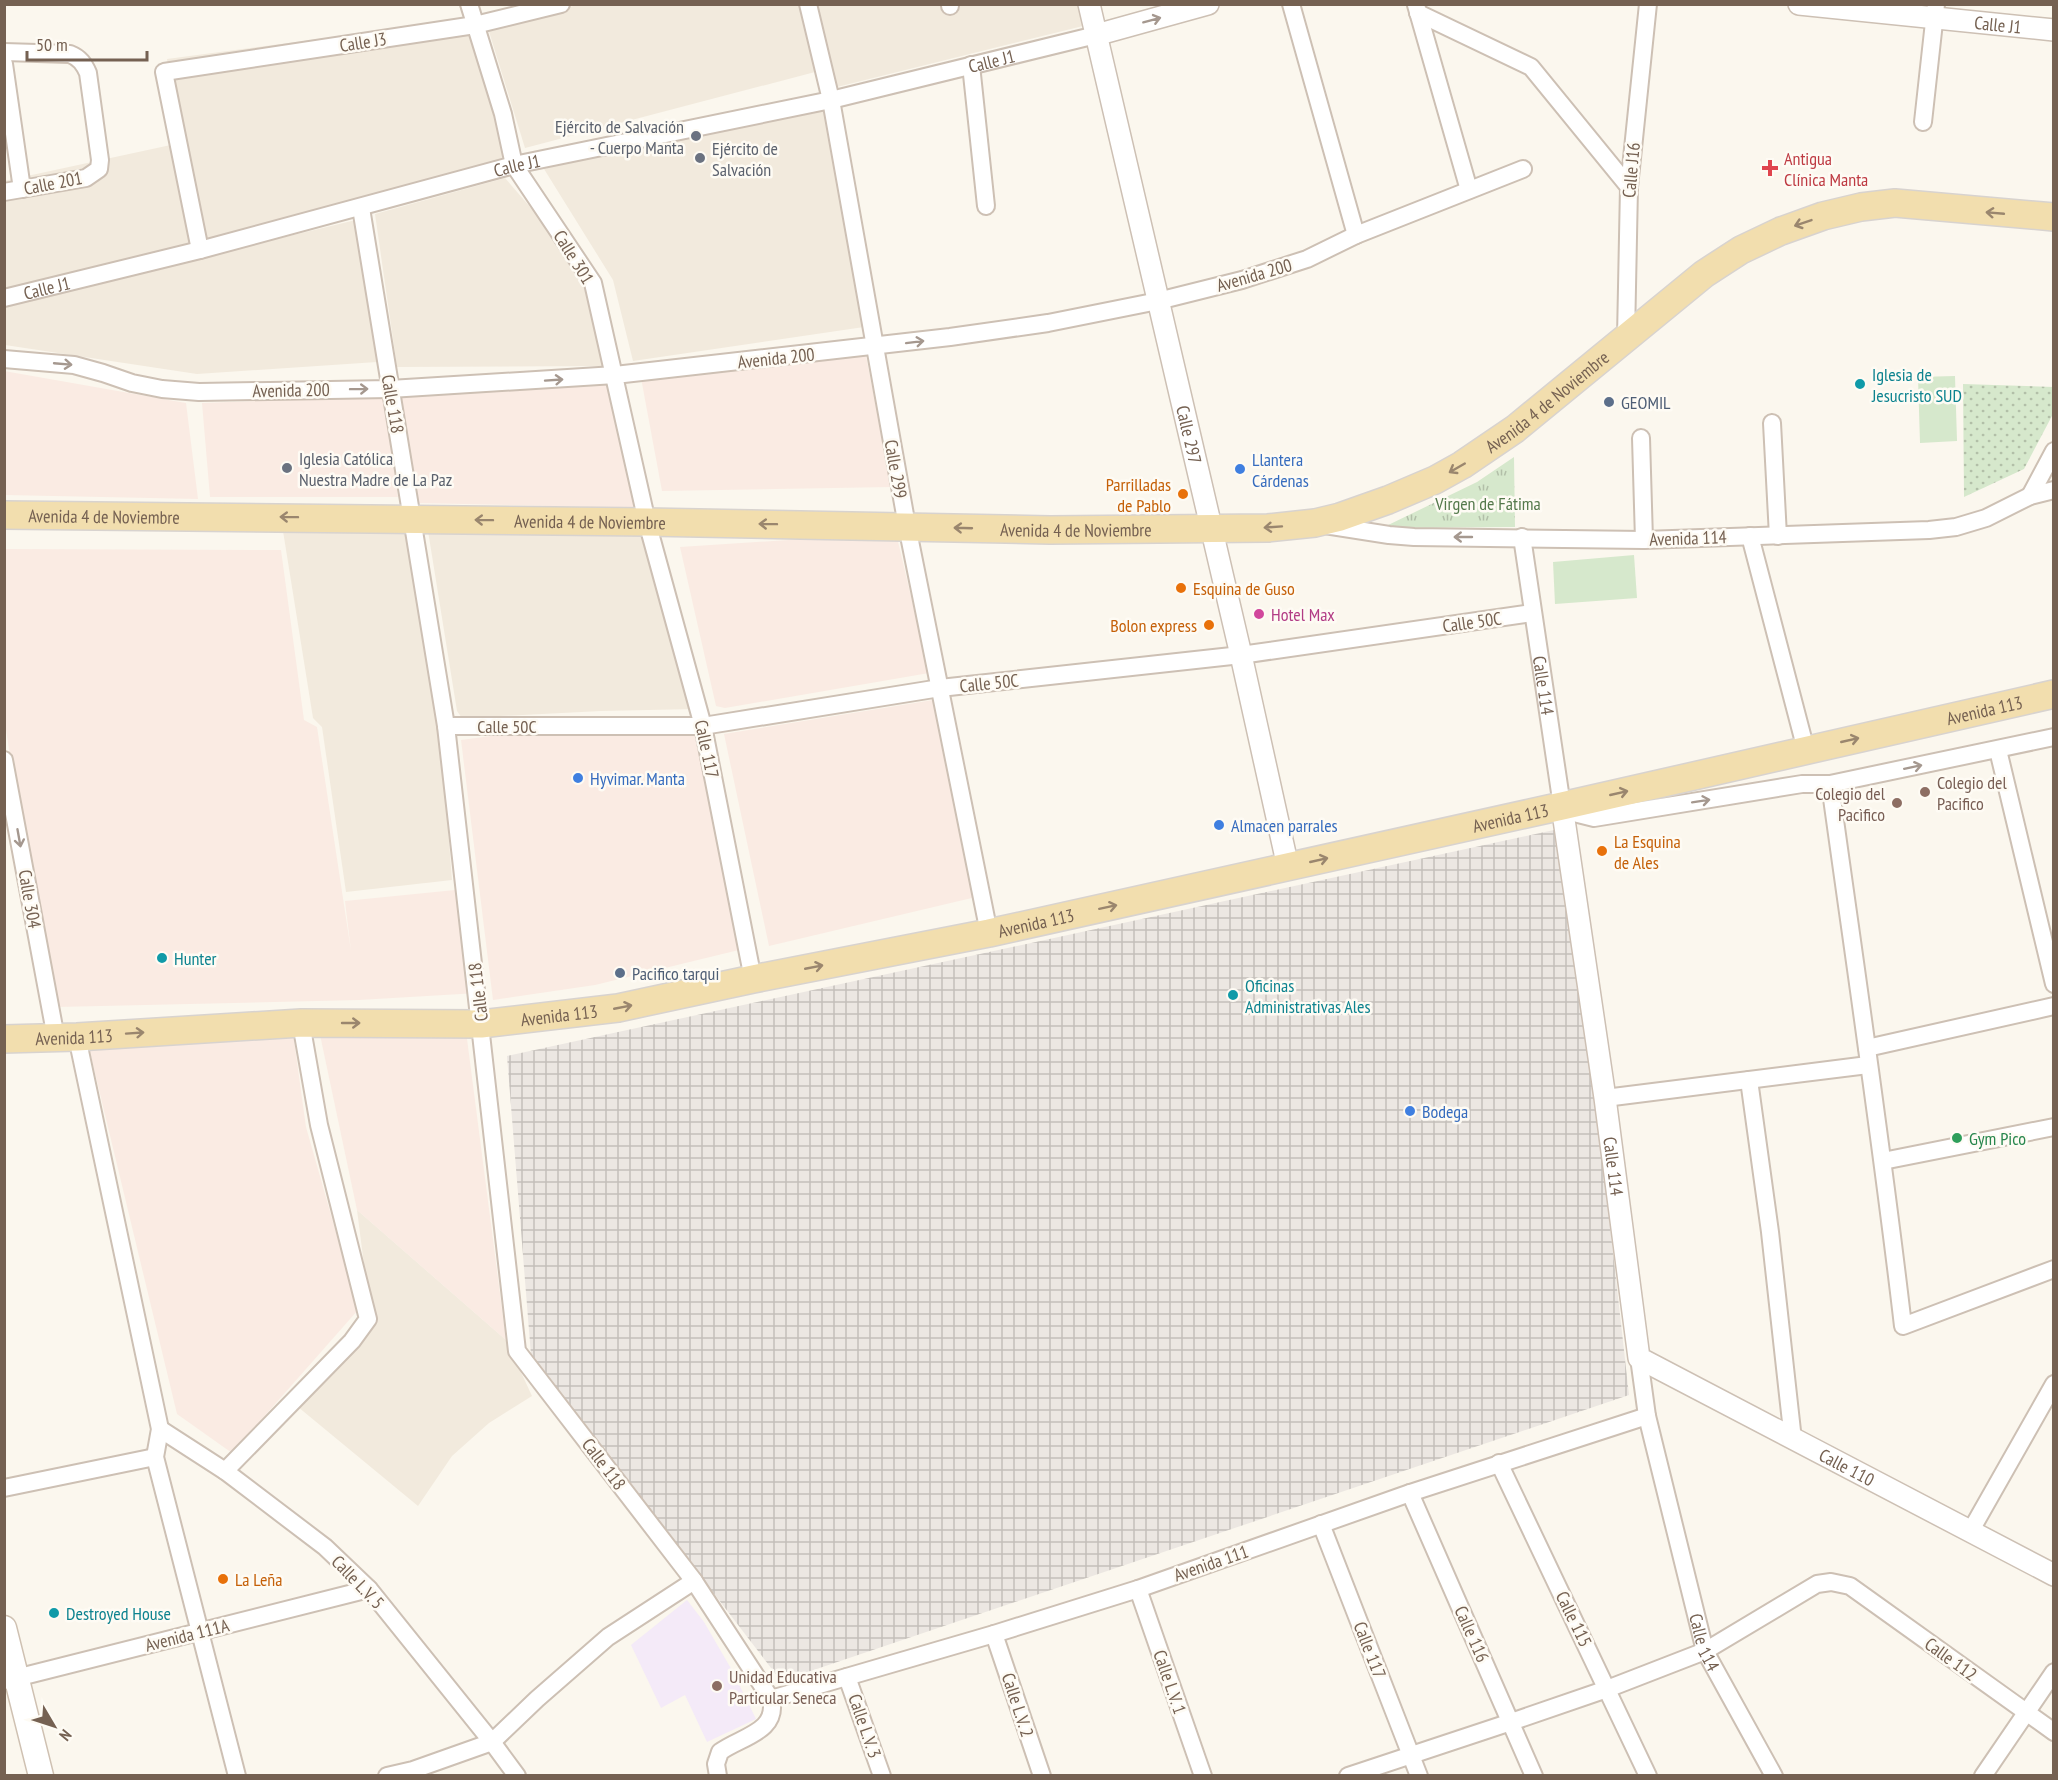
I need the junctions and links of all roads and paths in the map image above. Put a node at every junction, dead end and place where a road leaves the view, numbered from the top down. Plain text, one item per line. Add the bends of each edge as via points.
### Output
1 (469, 4) edge
2 (561, 4) edge
3 (808, 4) edge
4 (1089, 4) edge
5 (1208, 4) edge
6 (1291, 4) edge
7 (1648, 4) edge
8 (1799, 4) edge
9 (1417, 9) edge
10 (1936, 11) edge
11 (475, 25) junction
12 (2054, 30) edge
13 (1096, 35) junction
14 (4, 52) edge
15 (4, 64) edge
16 (971, 65) junction
17 (831, 100) junction
18 (1923, 122) dead end
19 (514, 165) junction
20 (1523, 169) dead end
21 (1629, 187) junction
22 (22, 189) junction
23 (1469, 190) junction
24 (4, 192) edge
25 (986, 206) dead end
26 (361, 208) junction
27 (2054, 217) edge
28 (1356, 235) junction
29 (200, 250) junction
30 (4, 298) edge
31 (1158, 301) junction
32 (1626, 337) junction
33 (874, 346) junction
34 (4, 359) edge
35 (615, 375) junction
36 (390, 388) junction
37 (1772, 423) dead end
38 (1641, 438) dead end
39 (2054, 451) edge
40 (2054, 490) edge
41 (2030, 496) junction
42 (4, 515) edge
43 (412, 519) junction
44 (647, 522) junction
45 (1315, 523) junction
46 (907, 526) junction
47 (1211, 528) junction
48 (1750, 536) junction
49 (1779, 536) junction
50 (1522, 537) junction
51 (1644, 540) junction
52 (1532, 613) junction
53 (1241, 655) junction
54 (940, 688) junction
55 (2054, 694) edge
56 (446, 726) junction
57 (703, 726) junction
58 (2054, 737) edge
59 (1806, 750) junction
60 (1998, 750) junction
61 (4, 760) edge
62 (1830, 784) junction
63 (1562, 806) junction
64 (1288, 867) junction
65 (988, 933) junction
66 (753, 979) junction
67 (2054, 984) edge
68 (2054, 1006) edge
69 (301, 1023) junction
70 (482, 1024) junction
71 (66, 1038) junction
72 (4, 1039) edge
73 (1867, 1048) junction
74 (1868, 1065) junction
75 (1749, 1080) junction
76 (1605, 1098) junction
77 (2054, 1127) edge
78 (1883, 1161) junction
79 (2054, 1269) edge
80 (1639, 1358) junction
81 (2054, 1384) edge
82 (1647, 1416) junction
83 (160, 1430) junction
84 (1793, 1440) junction
85 (155, 1457) junction
86 (1499, 1463) junction
87 (225, 1471) junction
88 (4, 1488) edge
89 (1410, 1493) junction
90 (1321, 1524) junction
91 (1970, 1532) junction
92 (2054, 1575) edge
93 (694, 1581) junction
94 (1138, 1589) junction
95 (369, 1590) junction
96 (4, 1628) edge
97 (199, 1631) junction
98 (994, 1634) junction
99 (1705, 1651) junction
100 (2054, 1672) edge
101 (847, 1677) junction
102 (11, 1680) edge
103 (1608, 1689) junction
104 (771, 1700) junction
105 (2026, 1713) junction
106 (1511, 1722) junction
107 (2054, 1732) edge
108 (492, 1742) junction
109 (1411, 1754) junction
110 (413, 1773) edge
111 (717, 1773) edge
112 (41, 1776) edge
113 (237, 1776) edge
114 (387, 1776) edge
115 (517, 1776) edge
116 (882, 1776) edge
117 (1042, 1776) edge
118 (1203, 1776) edge
119 (1348, 1776) edge
120 (1419, 1776) edge
121 (1534, 1776) edge
122 (1648, 1776) edge
123 (1773, 1776) edge
124 (1983, 1776) edge

1 - 11 street, Calle 301
2 - 11 street, Calle J3
3 - 17 street, Calle 299
4 - 13 street, Calle 297
13 -> 5 street, Calle J1
6 - 28 street
7 - 21 street, Calle J16
8 - 10 street, Calle J1
9 - 21 street via 1531,67
9 - 23 street
10 - 12 street, Calle J1
10 - 18 street
11 - 19 street, Calle 301 via 503,114
11 - 29 street, Calle J3 via 164,72
13 - 16 street, Calle J1
13 - 31 street, Calle 297
14 - 22 street, Calle 201 via 78,57 88,73 100,160 99,169 86,178
15 - 22 street
16 - 17 street, Calle J1
16 - 25 street
17 - 19 street, Calle J1
17 - 33 street, Calle 299
19 - 26 street, Calle J1
19 - 35 street, Calle 301 via 593,283
20 - 23 street, Avenida 200
21 - 32 street, Calle J16
22 - 24 street, Calle 201
23 - 28 street, Avenida 200
26 - 29 street, Calle J1
26 - 36 street, Calle 118
27 -> 32 main road, Avenida 4 de Noviembre via 1894,203 1823,216 1741,250 1704,273
28 - 31 street, Avenida 200 via 1307,260
29 - 30 street, Calle J1
33 -> 31 street, Avenida 200 via 1048,323
31 - 47 street, Calle 297
32 -> 45 main road, Avenida 4 de Noviembre via 1515,429 1462,465 1388,500
33 - 35 street, Avenida 200
33 - 46 street, Calle 299
34 -> 36 street, Avenida 200 via 74,365 132,383 199,392
36 -> 35 street, Avenida 200
35 - 44 street, Calle 301
36 - 43 street, Calle 118
37 - 49 street
38 - 51 street
39 - 41 street
40 - 41 street, Avenida 114
41 - 49 street, Avenida 114 via 1986,518 1956,527
43 -> 42 main road, Avenida 4 de Noviembre
44 -> 43 main road, Avenida 4 de Noviembre
43 - 56 street, Calle 118
46 -> 44 main road, Avenida 4 de Noviembre
44 - 57 street, Calle 117
45 -> 47 main road, Avenida 4 de Noviembre
50 -> 45 street, Avenida 114 via 1414,537
47 -> 46 main road, Avenida 4 de Noviembre via 1050,530
46 - 54 street, Calle 299
47 - 53 street, Calle 297
48 - 49 street, Avenida 114
48 - 51 street, Avenida 114
48 - 59 street
50 - 51 street, Avenida 114
50 - 52 street, Calle 114
52 - 53 street, Calle 50C
52 - 63 street, Calle 114
53 - 54 street, Calle 50C
53 - 64 street, Calle 297
54 - 57 street, Calle 50C
54 - 65 street, Calle 299
59 -> 55 main road, Avenida 113
56 - 57 street, Calle 50C
56 - 70 street, Calle 118
57 - 66 street, Calle 117
58 - 60 street
63 -> 59 main road, Avenida 113
62 -> 60 street
60 - 67 street
61 -> 71 street, Calle 304
63 -> 62 street via 1594,818 1802,784
62 - 73 street
64 -> 63 main road, Avenida 113
63 - 76 street, Calle 114
65 -> 64 main road, Avenida 113
66 -> 65 main road, Avenida 113
70 -> 66 main road, Avenida 113 via 618,1008
68 - 73 street
69 -> 70 main road, Avenida 113
71 -> 69 main road, Avenida 113
69 - 87 street via 319,1125 368,1319 352,1341
70 - 93 street, Calle 118 via 517,1351
71 - 72 main road, Avenida 113
71 - 83 street, Calle 304
73 - 74 street
74 - 75 street
74 - 78 street
75 - 76 street
75 - 84 street
76 - 80 street, Calle 114
77 - 78 street
78 - 79 street via 1903,1326
80 - 82 street, Calle 114
80 - 84 street, Calle 110
81 - 91 street
82 - 86 street, Avenida 111
82 - 99 street, Calle 114
83 - 85 street
83 - 87 street, Calle L.V. 5
84 - 91 street, Calle 110
85 - 88 street
85 - 97 street
86 - 89 street, Avenida 111
86 - 103 street, Calle 115
87 - 95 street, Calle L.V. 5 via 325,1547
89 - 90 street, Avenida 111
89 - 106 street, Calle 116
90 - 94 street, Avenida 111
90 - 109 street, Calle 117
91 - 92 street, Calle 110
93 - 104 street, Calle 118
93 - 108 street via 608,1637
94 - 98 street, Avenida 111
94 - 118 street, Calle L.V. 1
95 - 97 street, Avenida 111A
95 - 108 street, Calle L.V. 5
96 - 102 main road
97 - 102 street, Avenida 111A
97 - 113 street
98 - 101 street, Avenida 111
98 - 117 street, Calle L.V. 2
99 - 103 street
99 - 105 street, Calle 112 via 1817,1584 1831,1582 1850,1586
99 - 123 street, Calle 114
100 - 105 street
101 - 104 street, Avenida 111
101 - 116 street, Calle L.V. 3
102 - 112 main road
103 - 106 street
103 - 122 street, Calle 115
104 - 111 street via 768,1723 720,1752
105 - 107 street, Calle 112
105 - 124 street
106 - 109 street
106 - 121 street, Calle 116
108 - 110 street
108 - 115 street, Calle L.V. 5
109 - 119 street
109 - 120 street, Calle 117
110 - 114 street

